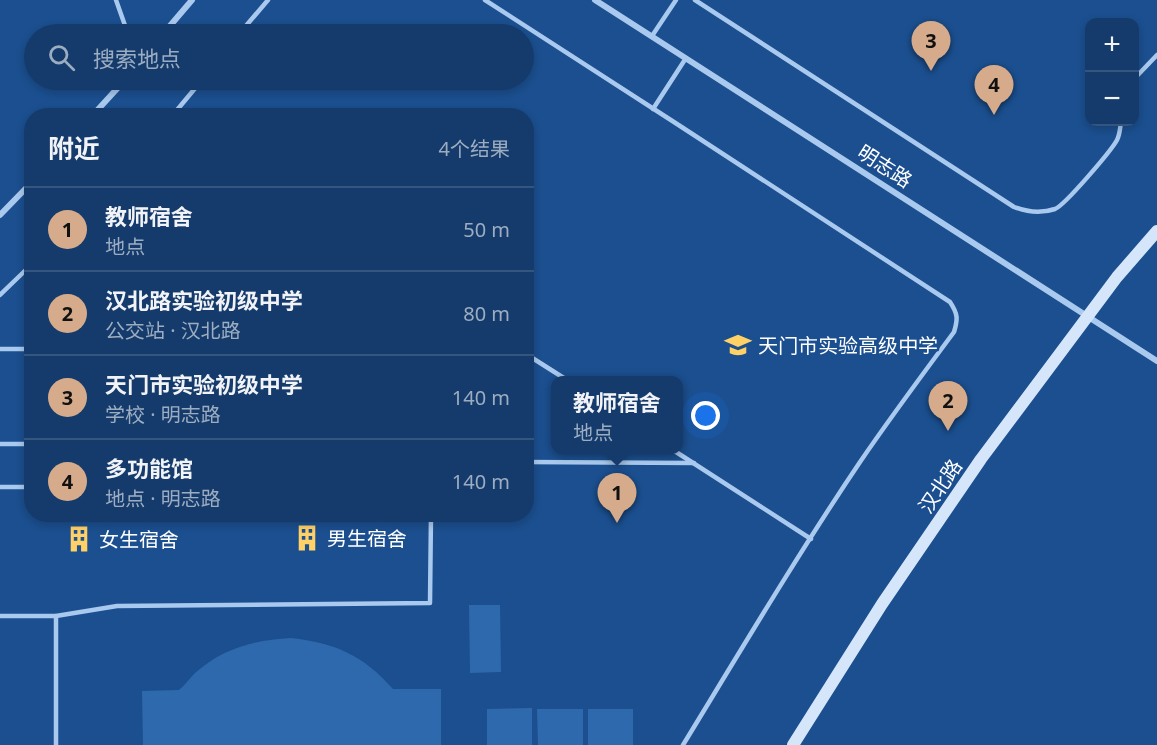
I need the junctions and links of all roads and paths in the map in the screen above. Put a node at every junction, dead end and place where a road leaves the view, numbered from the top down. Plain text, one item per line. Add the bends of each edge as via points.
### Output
1 (117, 0) edge
2 (192, 0) edge
3 (268, 0) edge
4 (484, 0) edge
5 (595, 0) edge
6 (676, 0) edge
7 (695, 0) edge
8 (125, 24) edge
9 (172, 24) edge
10 (248, 24) edge
11 (521, 24) edge
12 (534, 32) edge
13 (652, 36) junction
14 (1157, 55) edge
15 (686, 58) junction
16 (1139, 74) edge
17 (116, 90) edge
18 (194, 90) edge
19 (99, 108) edge
20 (179, 108) edge
21 (653, 109) junction
22 (1120, 126) edge
23 (24, 190) edge
24 (0, 214) edge
25 (1157, 231) edge
26 (24, 272) edge
27 (0, 295) edge
28 (1088, 316) junction
29 (0, 349) edge
30 (24, 349) edge
31 (534, 359) edge
32 (1157, 361) edge
33 (559, 376) edge
34 (0, 444) edge
35 (24, 444) edge
36 (679, 454) edge
37 (534, 462) edge
38 (694, 463) junction
39 (0, 487) edge
40 (24, 487) edge
41 (431, 522) edge
42 (811, 539) junction
43 (0, 616) edge
44 (56, 616) junction
45 (56, 745) edge
46 (683, 745) edge
47 (793, 745) edge

1 - 8 lane
2 - 9 street
3 - 10 lane
4 - 11 lane
5 - 13 street, 明志路
6 - 13 lane
7 - 22 lane via 1027,212 1043,212 1067,201 1117,140
12 - 21 lane
13 - 15 street, 明志路
14 - 16 lane
15 - 21 lane
15 - 28 street, 明志路
17 - 19 street
18 - 20 lane
21 - 42 lane via 950,302 956,311 954,332 859,464
23 - 24 street
25 - 28 main road, 汉北路
26 - 27 lane
28 - 32 street, 明志路
28 - 47 main road, 汉北路 via 981,459 882,604
29 - 30 lane
31 - 33 lane
34 - 35 lane
36 - 38 lane
37 - 38 lane
38 - 42 lane
39 - 40 lane
41 - 44 lane via 430,603 117,606
42 - 46 lane
43 - 44 lane
44 - 45 lane

